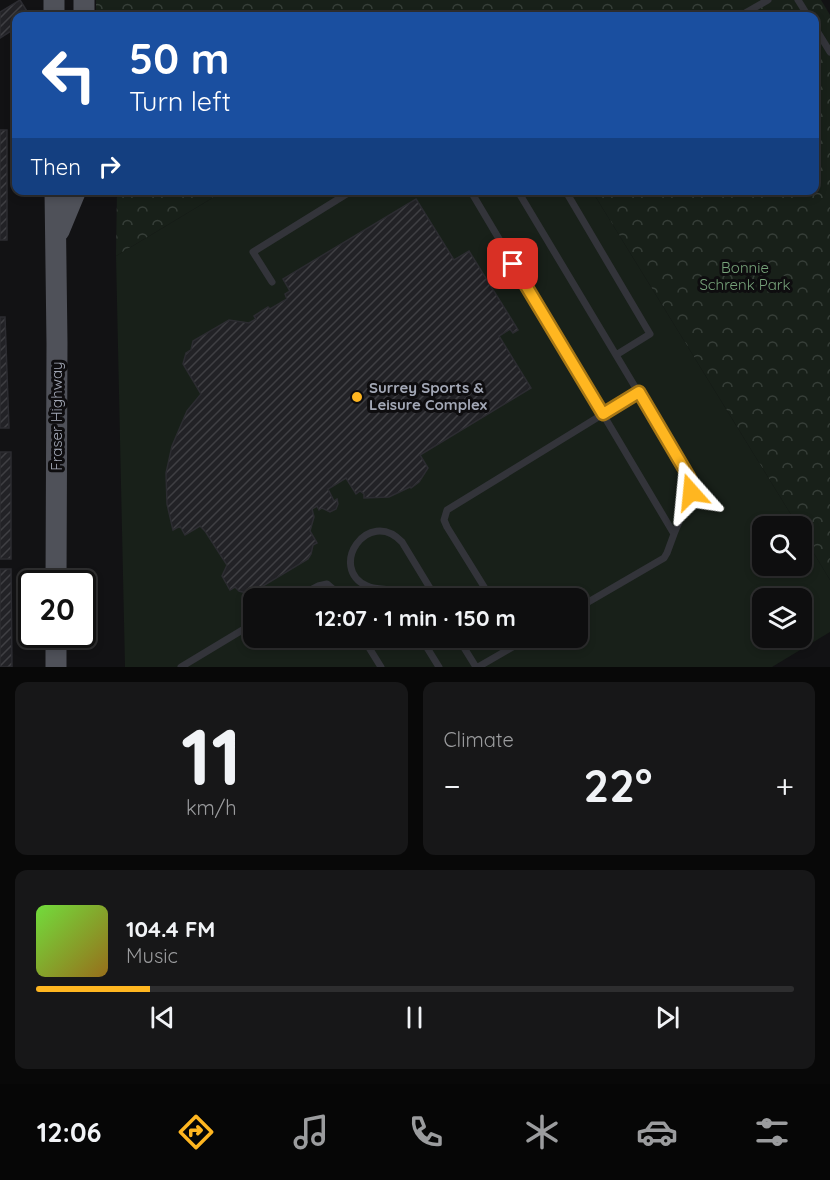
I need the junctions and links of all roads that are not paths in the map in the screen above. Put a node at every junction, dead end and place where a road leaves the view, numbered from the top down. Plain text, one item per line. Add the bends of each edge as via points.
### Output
1 (768, 0) edge
2 (747, 12) edge
3 (819, 34) edge
4 (830, 52) edge
5 (55, 195) edge
6 (74, 195) edge
7 (345, 195) edge
8 (473, 195) edge
9 (520, 195) edge
10 (568, 195) edge
11 (55, 249) junction
12 (272, 282) dead end
13 (616, 355) junction
14 (639, 392) junction
15 (603, 414) junction
16 (674, 534) junction
17 (56, 570) edge
18 (314, 588) edge
19 (332, 588) edge
20 (376, 588) edge
21 (430, 588) edge
22 (484, 588) edge
23 (588, 602) edge
24 (243, 630) edge
25 (56, 648) edge
26 (59, 648) edge
27 (369, 648) edge
28 (427, 648) edge
29 (465, 648) edge
30 (506, 648) edge
31 (56, 667) edge
32 (64, 667) edge
33 (181, 667) edge
34 (381, 667) edge
35 (439, 667) edge
36 (477, 667) edge

1 - 2 lane
3 - 4 lane
5 - 11 main road, Fraser Highway
6 - 11 main road, Fraser Highway
7 - 12 lane via 253,252
8 - 15 lane
9 - 13 lane
10 - 13 lane via 650,334
11 - 17 main road, Fraser Highway
13 - 14 lane
14 - 15 lane
14 - 16 lane via 692,485
15 - 16 lane
15 - 22 lane via 447,510 447,527
16 - 23 lane via 664,558
18 - 19 lane via 327,584
20 - 21 lane via 361,582 354,573 350,553 372,532 381,531 402,542
24 - 33 lane
25 - 31 main road
26 - 32 main road
27 - 34 lane
28 - 35 lane
29 - 36 lane
30 - 36 lane

